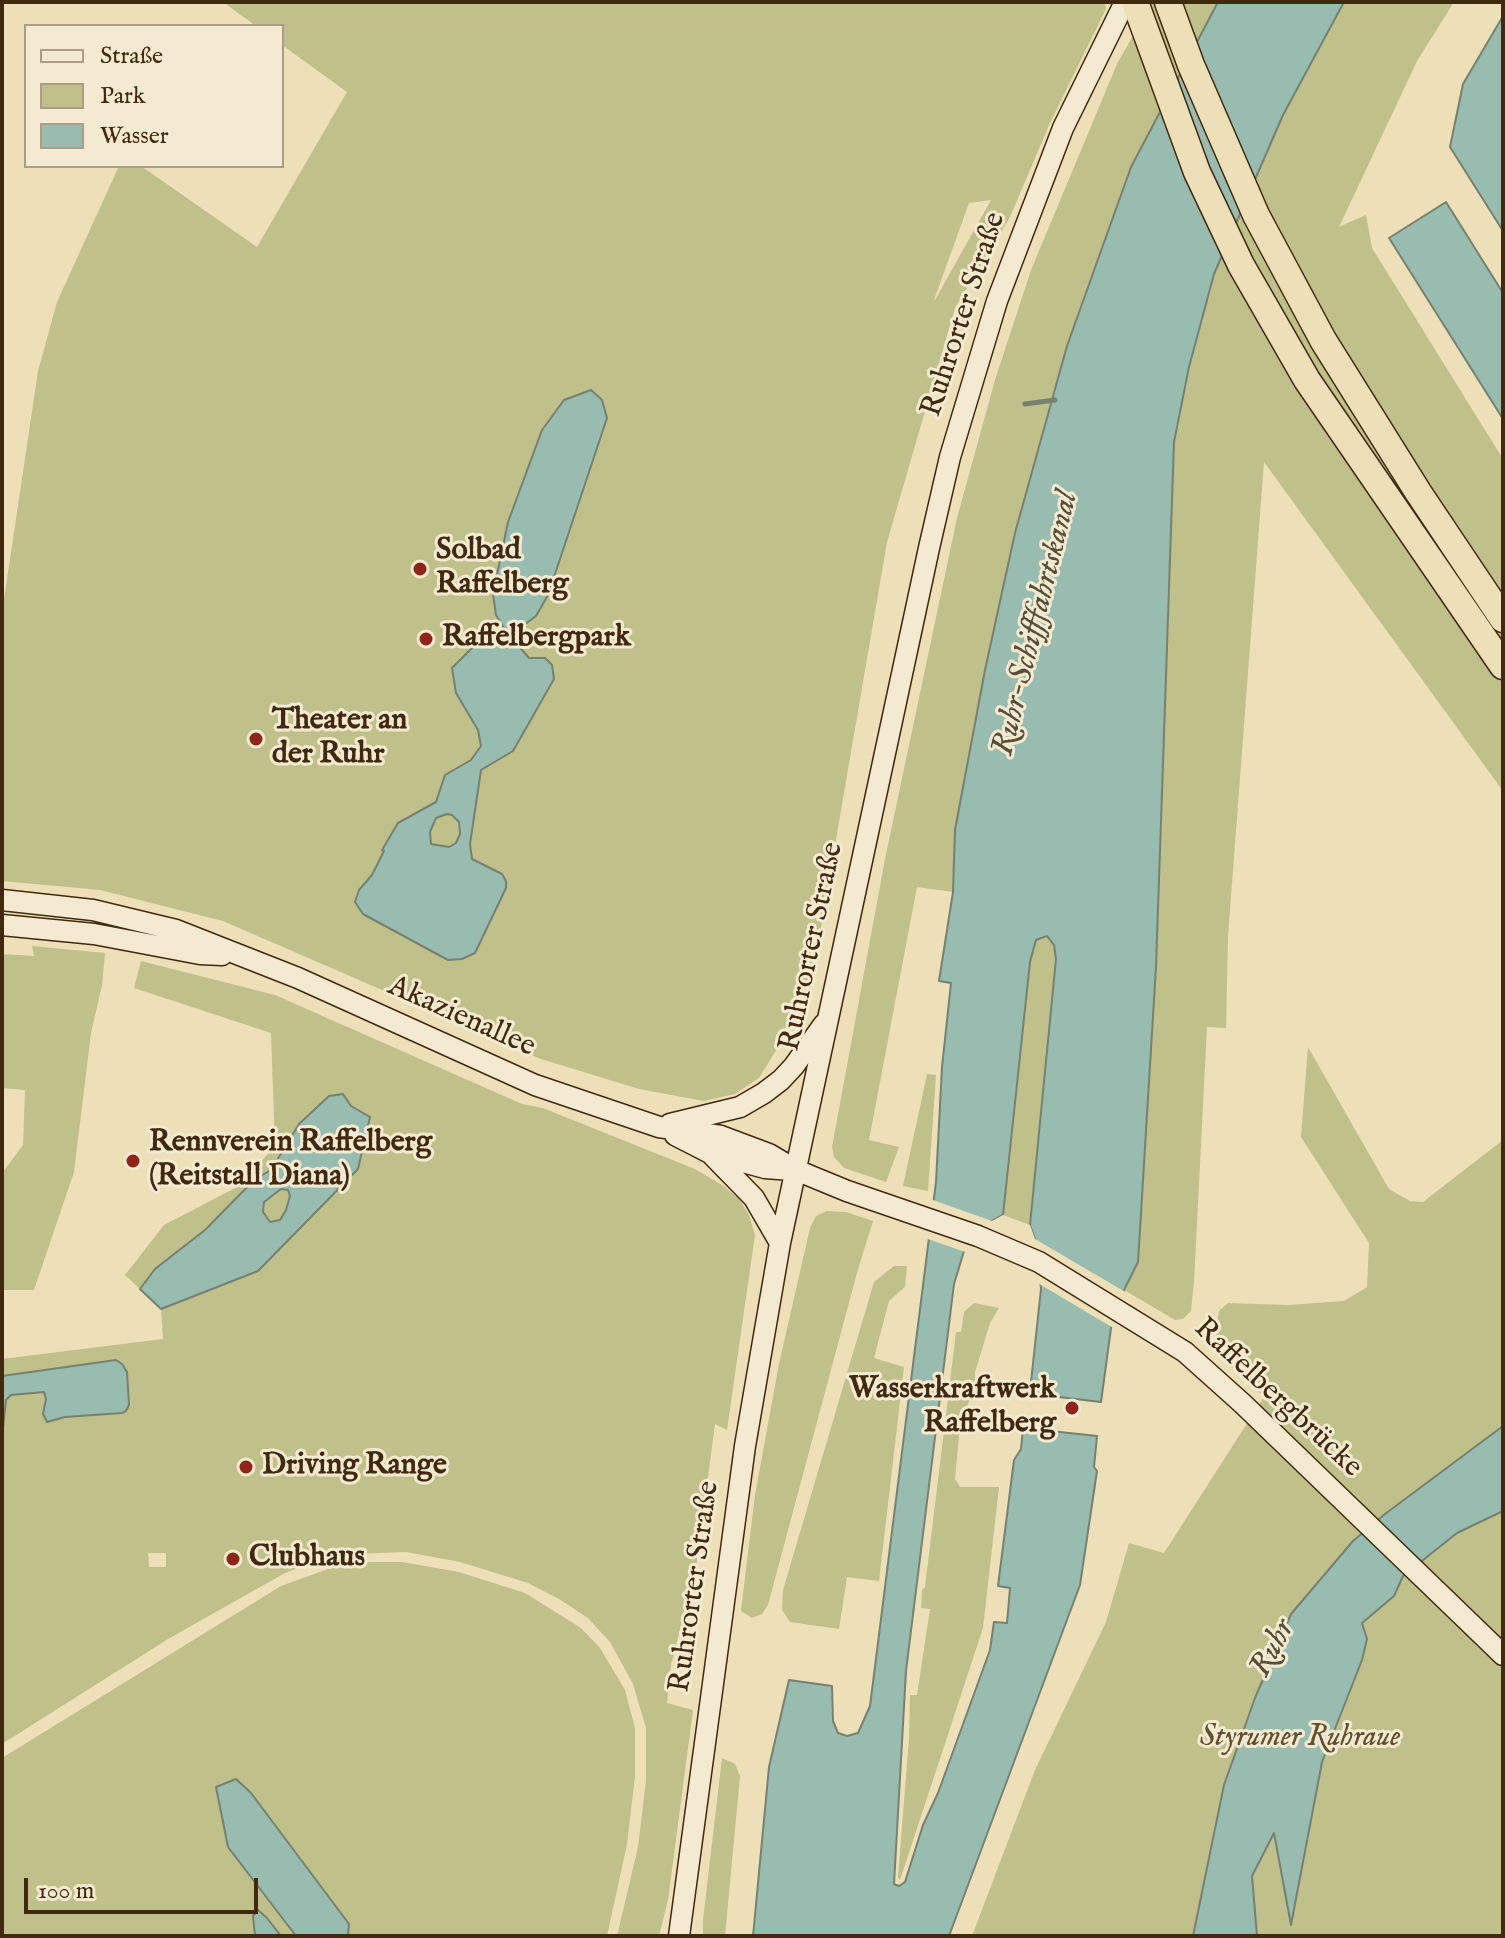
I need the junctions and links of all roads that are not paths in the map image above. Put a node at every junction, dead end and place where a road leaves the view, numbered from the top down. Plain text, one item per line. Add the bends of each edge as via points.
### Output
1 (1125, 2) edge
2 (1135, 2) edge
3 (1168, 2) edge
4 (1503, 619) edge
5 (1503, 666) edge
6 (2, 900) edge
7 (2, 925) edge
8 (242, 957) junction
9 (830, 1014) junction
10 (659, 1127) junction
11 (710, 1153) junction
12 (796, 1170) junction
13 (780, 1243) junction
14 (1503, 1655) edge
15 (679, 1936) edge

1 - 9 main road, Ruhrorter Straße via 1063,128 1029,213 950,457
2 - 5 highway via 1197,172 1241,265 1307,380
3 - 4 highway via 1256,215 1323,340
6 - 8 main road, Akazienallee via 127,916
7 - 8 main road, Akazienallee
8 - 10 main road, Akazienallee via 535,1085
9 - 10 main road via 794,1066 764,1093 740,1107
9 - 12 main road, Ruhrorter Straße
10 - 11 main road, Akazienallee
10 - 12 main road, Akazienallee via 721,1136
11 - 12 main road, Akazienallee via 765,1168
11 - 13 main road via 754,1198
12 - 13 main road, Ruhrorter Straße
12 - 14 main road, Raffelbergbrücke via 1039,1262 1185,1352
13 - 15 main road, Ruhrorter Straße via 745,1446

